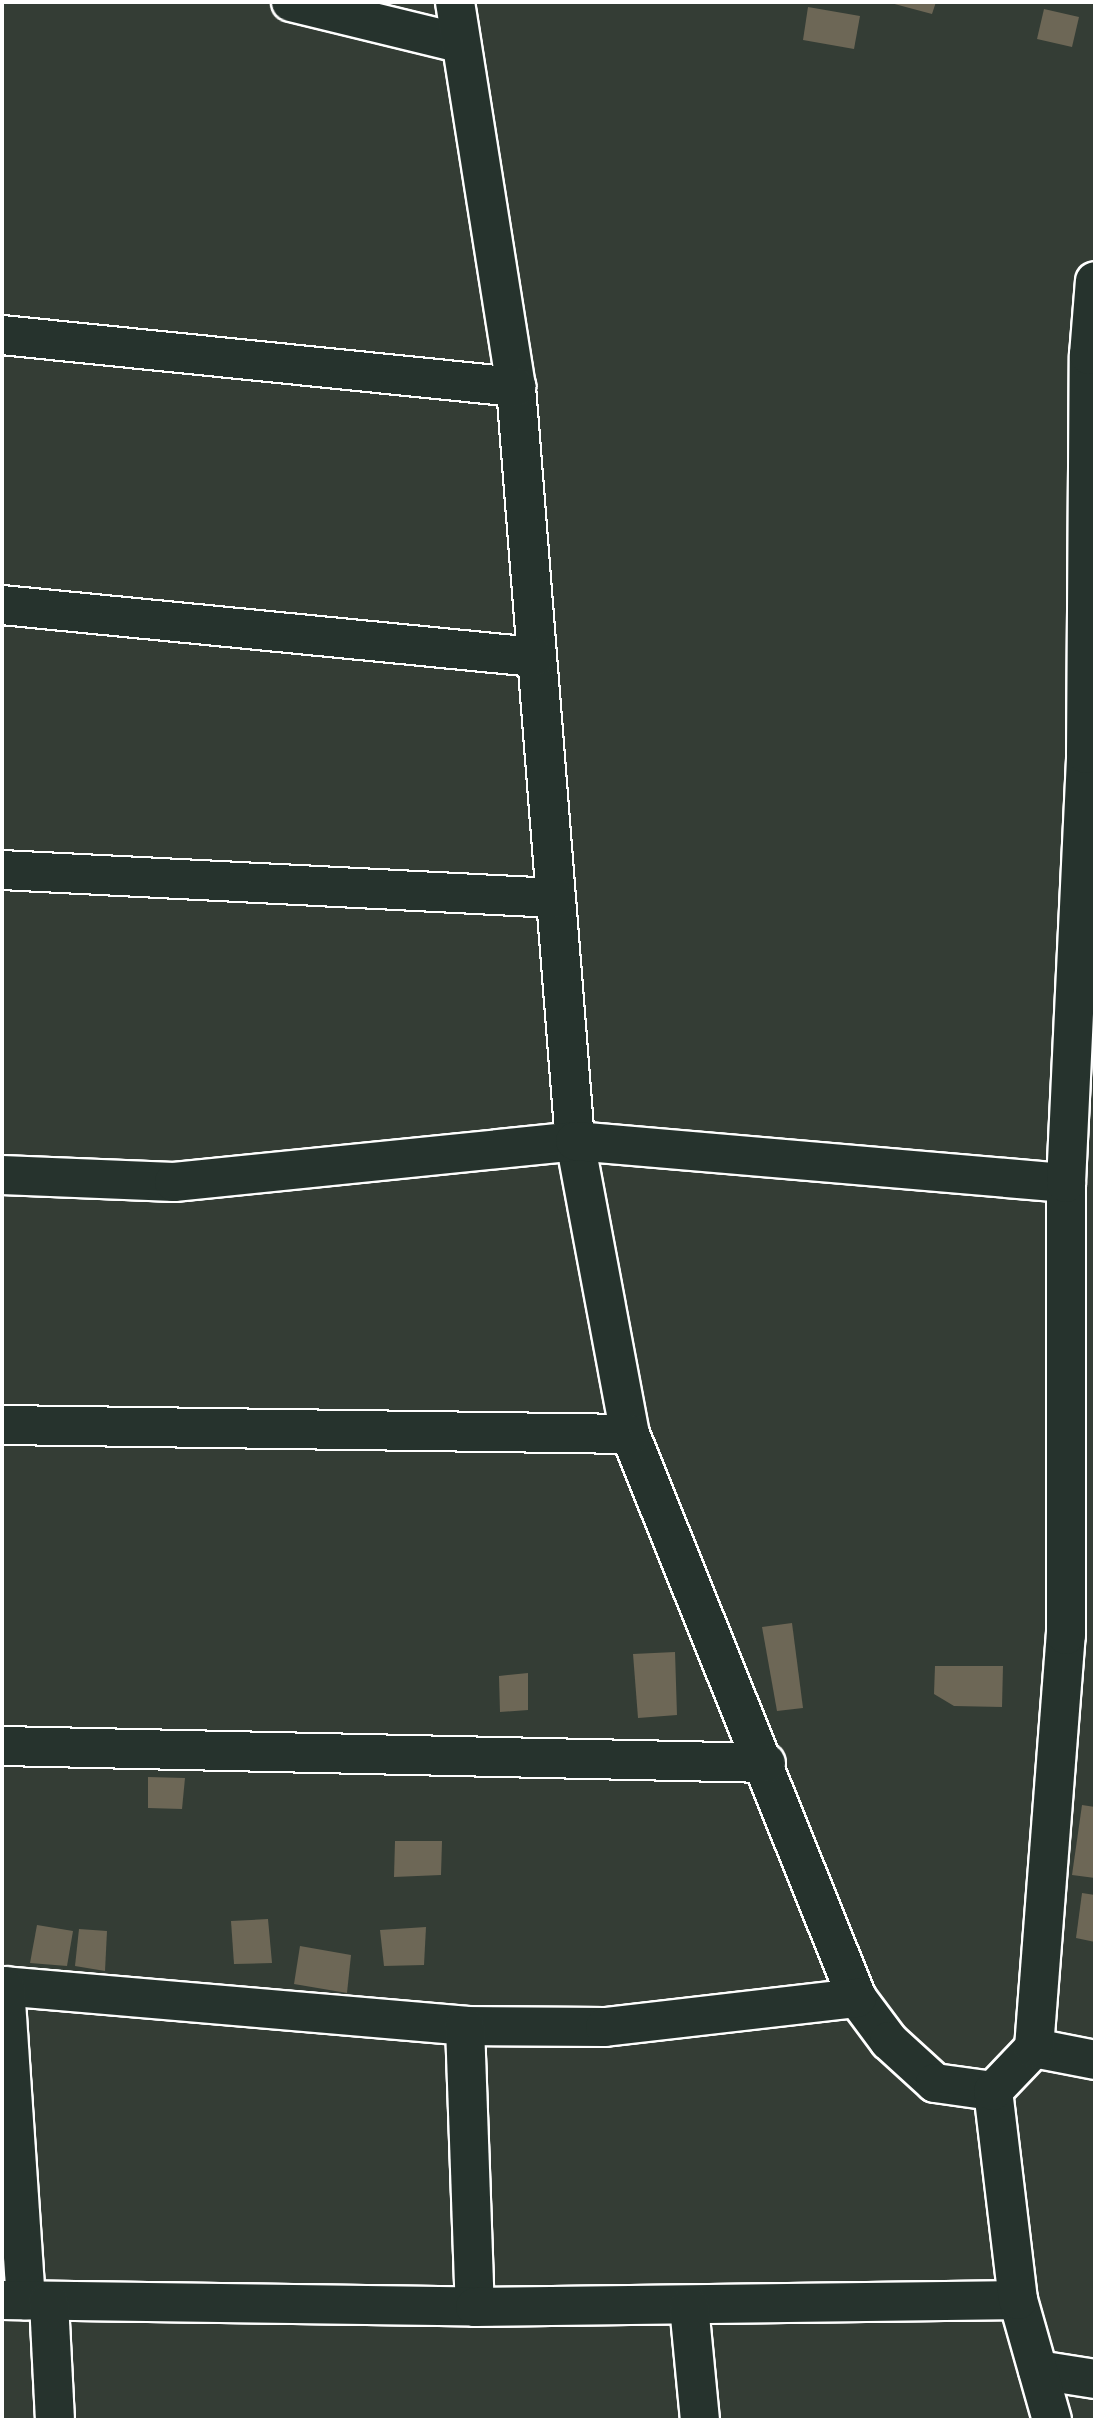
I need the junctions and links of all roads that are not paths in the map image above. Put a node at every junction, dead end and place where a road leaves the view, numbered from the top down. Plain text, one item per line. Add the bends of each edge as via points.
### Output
1 (291, 2) edge
2 (455, 2) edge
3 (459, 43) junction
4 (1095, 281) edge
5 (2, 335) edge
6 (516, 387) junction
7 (2, 605) edge
8 (534, 657) junction
9 (1090, 754) edge
10 (2, 870) edge
11 (555, 898) junction
12 (575, 1141) junction
13 (2, 1175) edge
14 (1066, 1183) junction
15 (2, 1425) edge
16 (630, 1434) junction
17 (1081, 1636) edge
18 (2, 1746) edge
19 (766, 1763) junction
20 (3, 1986) edge
21 (857, 1998) junction
22 (465, 2026) junction
23 (1034, 2048) junction
24 (1095, 2060) edge
25 (993, 2091) junction
26 (1018, 2300) junction
27 (25, 2301) edge
28 (689, 2306) junction
29 (475, 2307) junction
30 (1038, 2370) junction
31 (1095, 2379) edge
32 (55, 2420) edge
33 (700, 2420) edge
34 (1052, 2420) edge

1 - 3 street
2 - 3 street
3 - 6 street
4 - 9 street via 1089,355
5 - 6 street
6 - 8 street
7 - 8 street
8 - 11 street
9 - 14 street
10 - 11 street
11 - 12 street
12 - 13 street via 174,1182
12 - 14 street
12 - 16 street
14 - 17 street
15 - 16 street
16 - 19 street
17 - 23 street
18 - 19 street
19 - 21 street
20 - 22 street
20 - 27 street
21 - 22 street via 605,2027
21 - 25 street via 889,2041 935,2083
22 - 29 street
23 - 24 street
23 - 25 street
25 - 26 street
26 - 28 street
26 - 30 street
27 - 29 street
27 - 32 street
28 - 29 street
28 - 33 street
30 - 31 street
30 - 34 street

